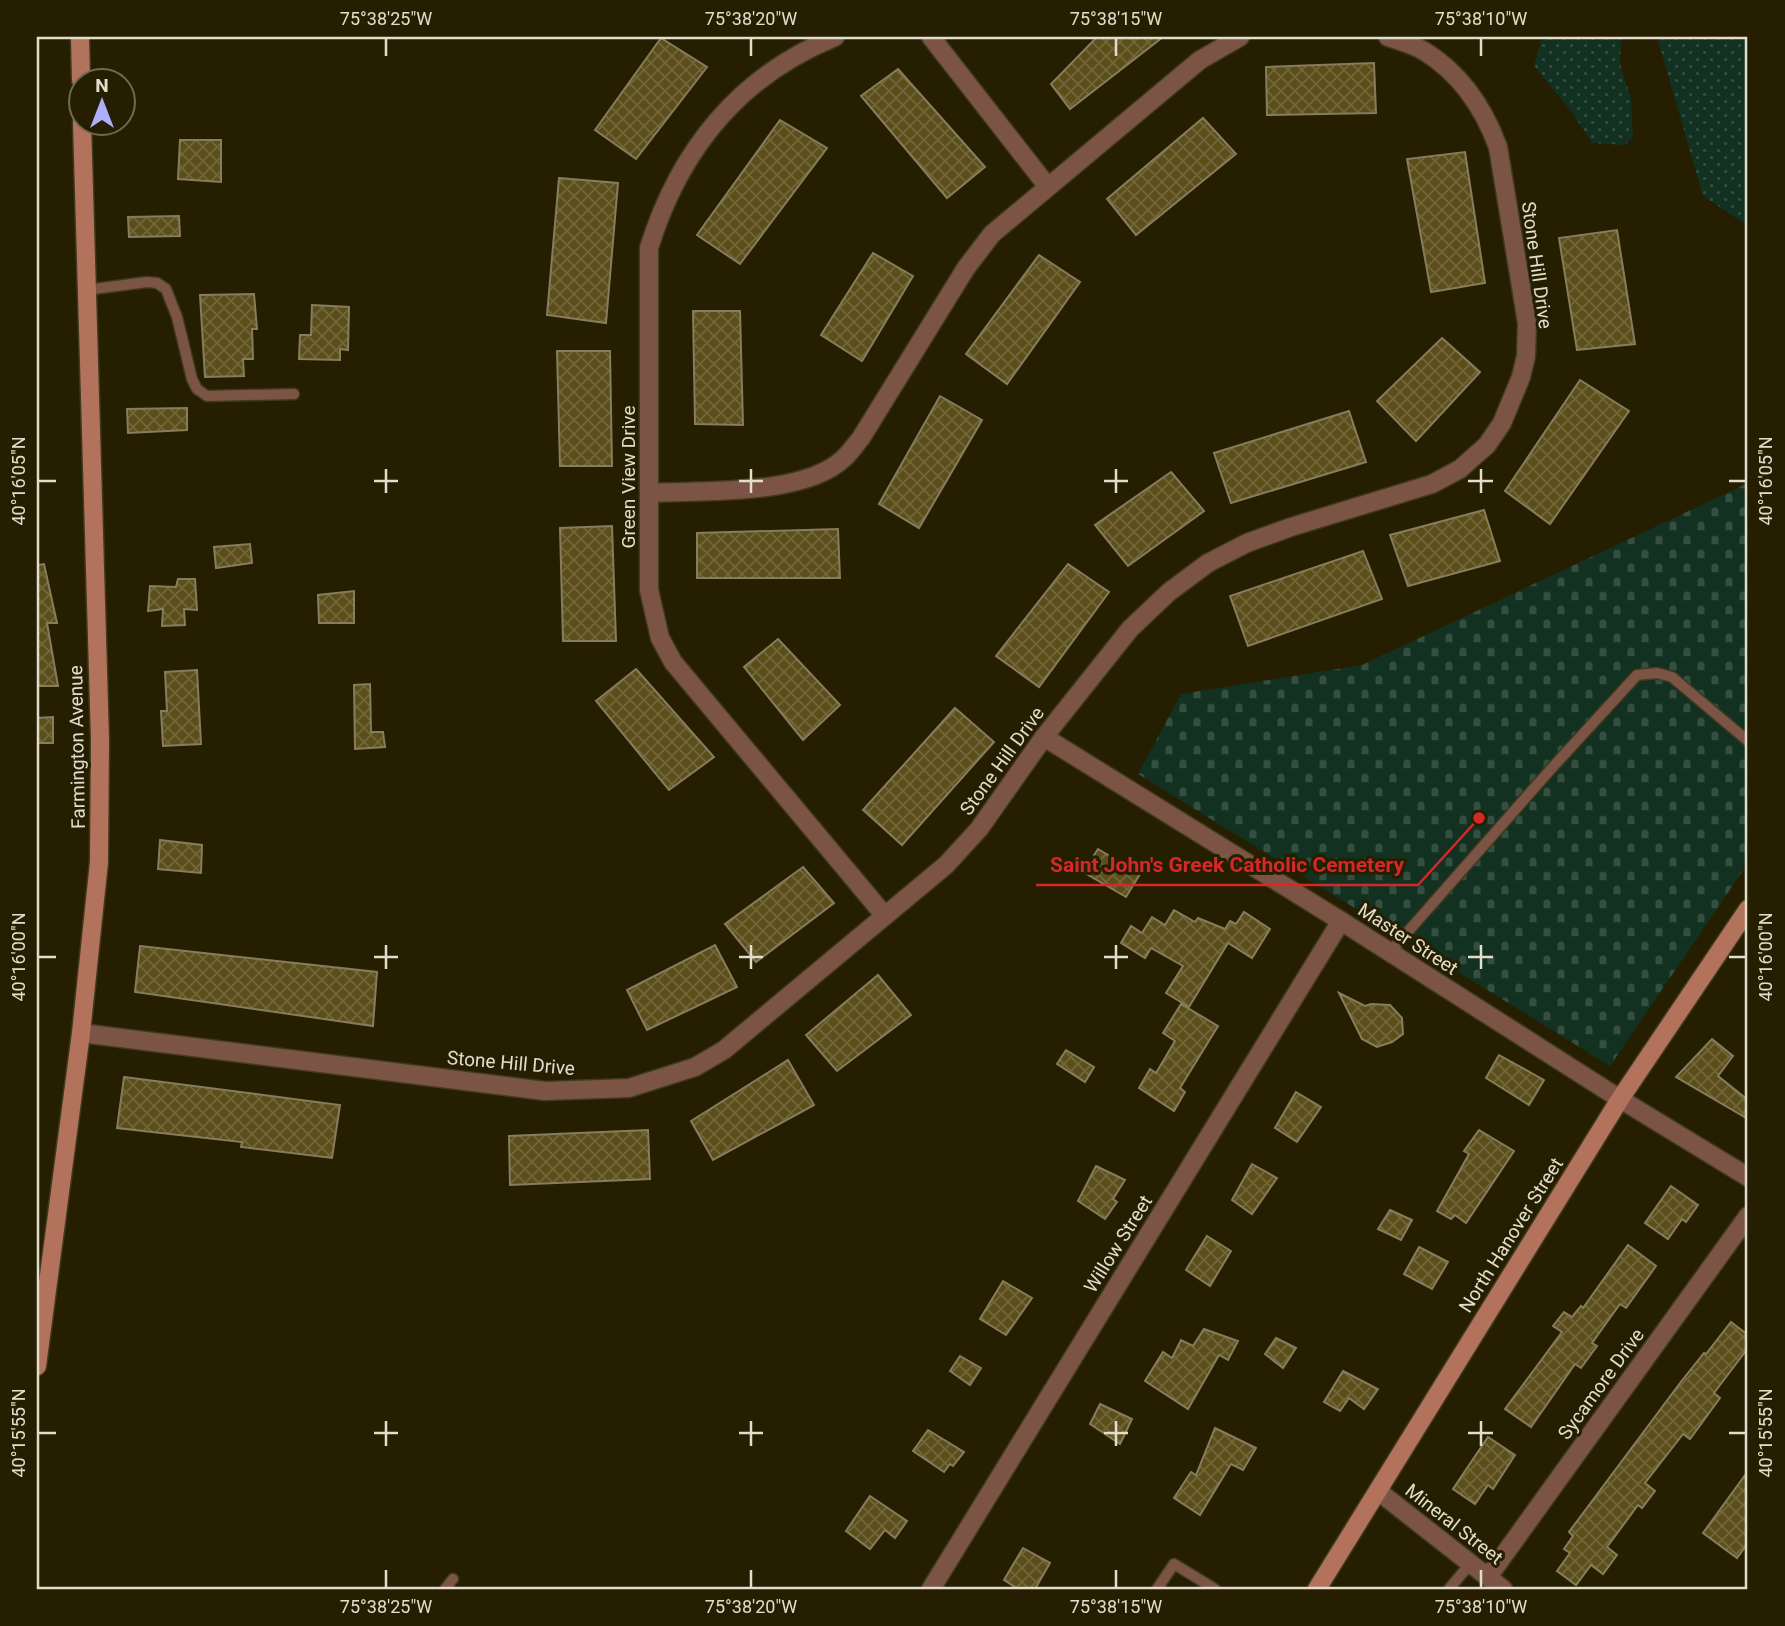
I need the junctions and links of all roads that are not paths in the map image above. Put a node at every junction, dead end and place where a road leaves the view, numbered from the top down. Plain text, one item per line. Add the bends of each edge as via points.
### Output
1 (80, 37) edge
2 (835, 37) edge
3 (931, 37) edge
4 (1240, 37) edge
5 (1388, 37) edge
6 (81, 66) edge
7 (82, 136) edge
8 (1048, 187) junction
9 (86, 290) junction
10 (294, 394) dead end
11 (650, 493) junction
12 (1044, 737) junction
13 (1748, 741) edge
14 (1748, 909) edge
15 (885, 916) junction
16 (1341, 921) junction
17 (1390, 951) junction
18 (81, 1033) junction
19 (1620, 1099) junction
20 (1748, 1177) edge
21 (1748, 1216) edge
22 (37, 1366) edge
23 (1378, 1491) junction
24 (1470, 1564) junction
25 (1488, 1577) junction
26 (453, 1579) dead end
27 (445, 1589) edge
28 (931, 1589) edge
29 (1157, 1589) edge
30 (1215, 1589) edge
31 (1317, 1589) edge
32 (1449, 1589) edge
33 (1503, 1589) edge

1 - 6 street
2 - 11 street, Green View Drive via 767,74 736,99 683,167 660,213 649,248
3 - 8 street
4 - 8 street via 1200,60
5 - 12 street, Stone Hill Drive via 1423,51 1449,71 1474,99 1498,147 1527,323 1521,377 1502,423 1487,445 1460,469 1432,484 1291,527 1208,563 1130,629
7 - 9 street, Farmington Avenue
8 - 11 street via 992,234 965,268 861,439 842,460 815,476 778,486
9 - 10 lane via 147,282 166,289 192,380 207,396
9 - 18 street, Farmington Avenue via 100,809 95,916
11 - 15 street, Green View Drive via 649,590 660,638 673,662
12 - 15 street, Stone Hill Drive via 979,829 946,865
12 - 16 street, Master Street
13 - 17 lane via 1672,677 1657,673 1637,676
14 - 19 street, North Hanover Street
15 - 18 street, Stone Hill Drive via 724,1050 695,1067 629,1088 545,1091
16 - 17 street, Master Street
16 - 28 street, Willow Street
17 - 19 street, Master Street
18 - 22 street, Farmington Avenue
19 - 20 street, Master Street
19 - 23 street, North Hanover Street
21 - 25 street, Sycamore Drive
23 - 24 street, Mineral Street
23 - 31 street, North Hanover Street
24 - 25 street, Mineral Street
24 - 32 lane
25 - 33 street, Mineral Street
26 - 27 lane
29 - 30 lane via 1174,1564

